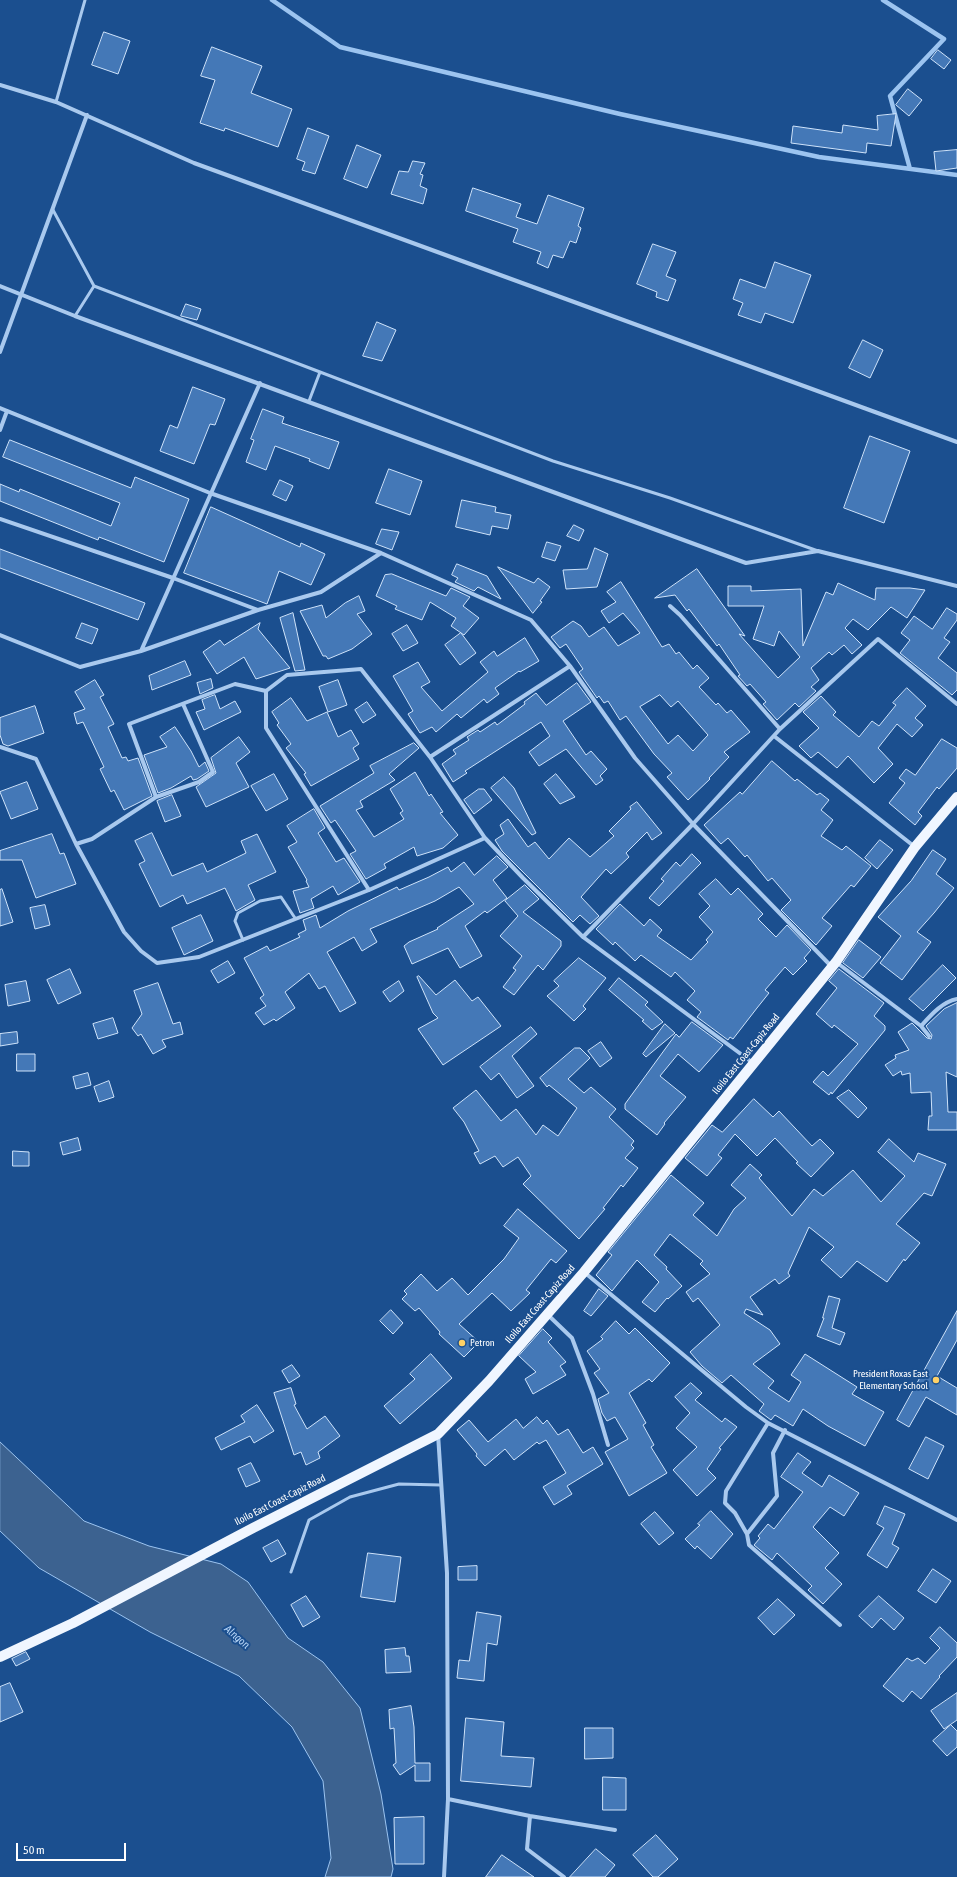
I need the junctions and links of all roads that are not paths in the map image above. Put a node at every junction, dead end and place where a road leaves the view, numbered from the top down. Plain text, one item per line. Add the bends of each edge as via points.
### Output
1 (84, 0) edge
2 (0, 85) edge
3 (56, 102) junction
4 (87, 115) junction
5 (53, 210) junction
6 (0, 286) edge
7 (94, 286) junction
8 (21, 295) junction
9 (75, 316) junction
10 (0, 352) edge
11 (320, 372) junction
12 (260, 382) junction
13 (310, 401) junction
14 (0, 408) edge
15 (7, 411) junction
16 (0, 430) edge
17 (957, 442) edge
18 (210, 493) junction
19 (0, 519) edge
20 (818, 551) junction
21 (381, 553) junction
22 (173, 578) junction
23 (957, 586) edge
24 (670, 606) dead end
25 (258, 610) junction
26 (0, 635) edge
27 (141, 651) junction
28 (570, 666) junction
29 (266, 691) junction
30 (183, 704) junction
31 (957, 704) edge
32 (780, 729) junction
33 (774, 736) junction
34 (0, 747) edge
35 (430, 756) junction
36 (156, 797) junction
37 (957, 797) edge
38 (693, 824) junction
39 (485, 838) junction
40 (76, 844) junction
41 (915, 847) junction
42 (369, 890) junction
43 (295, 918) junction
44 (583, 937) junction
45 (243, 940) junction
46 (834, 964) junction
47 (957, 999) edge
48 (921, 1026) junction
49 (929, 1036) dead end
50 (754, 1063) junction
51 (584, 1272) junction
52 (547, 1315) junction
53 (768, 1423) junction
54 (785, 1430) junction
55 (438, 1434) junction
56 (608, 1445) dead end
57 (441, 1484) junction
58 (957, 1520) edge
59 (747, 1534) junction
60 (291, 1572) dead end
61 (840, 1625) dead end
62 (0, 1656) edge
63 (448, 1799) junction
64 (530, 1816) junction
65 (615, 1830) dead end
66 (444, 1877) edge
67 (564, 1877) edge

1 - 3 lane
2 - 3 street
3 - 4 street
4 - 5 street
4 - 17 street via 194,163
5 - 7 lane
5 - 8 street
6 - 8 street
7 - 9 lane
7 - 11 lane
8 - 9 street
8 - 10 street
9 - 12 street
11 - 13 lane
11 - 20 lane via 553,462 670,498
12 - 13 street
12 - 18 street
13 - 20 street via 746,563
14 - 15 street
15 - 16 street
15 - 18 street
18 - 21 street
18 - 22 street
19 - 22 street
20 - 23 street
21 - 25 street via 321,592
21 - 28 street via 531,620
22 - 25 street
22 - 27 street
24 - 32 street
25 - 27 street
26 - 27 street via 80,667
28 - 35 street
28 - 38 street via 635,758
29 - 30 street via 235,684
29 - 35 street via 287,675 361,669
29 - 42 street via 266,728
30 - 36 street via 129,724
30 - 36 street via 213,772 198,782
31 - 32 street via 878,638
32 - 33 street
33 - 38 street
33 - 41 street
34 - 40 street via 36,759
35 - 39 street
36 - 40 street via 92,839
37 - 41 main road, Iloilo East Coast-Capiz Road
38 - 44 street
38 - 46 street
39 - 42 street
39 - 44 street
40 - 45 street via 124,932 141,951 157,963 199,957
41 - 46 main road, Iloilo East Coast-Capiz Road
42 - 43 street
43 - 45 street
43 - 45 lane via 281,897 260,902 238,913 236,921
44 - 50 street
46 - 48 street
46 - 50 main road, Iloilo East Coast-Capiz Road
47 - 48 street via 936,1010
48 - 49 street
50 - 51 main road, Iloilo East Coast-Capiz Road
51 - 52 main road, Iloilo East Coast-Capiz Road
51 - 53 street
52 - 55 main road, Iloilo East Coast-Capiz Road
52 - 56 street via 572,1338 593,1394
53 - 54 street
53 - 59 street via 726,1491 725,1503 735,1513
54 - 58 street
54 - 59 street via 773,1453 777,1496
55 - 57 street
55 - 62 main road, Iloilo East Coast-Capiz Road via 73,1623
57 - 60 lane via 400,1484 350,1497 309,1520
57 - 63 street via 446,1573
59 - 61 street via 749,1545
63 - 64 street
63 - 66 street
64 - 65 street
64 - 67 street via 527,1849

